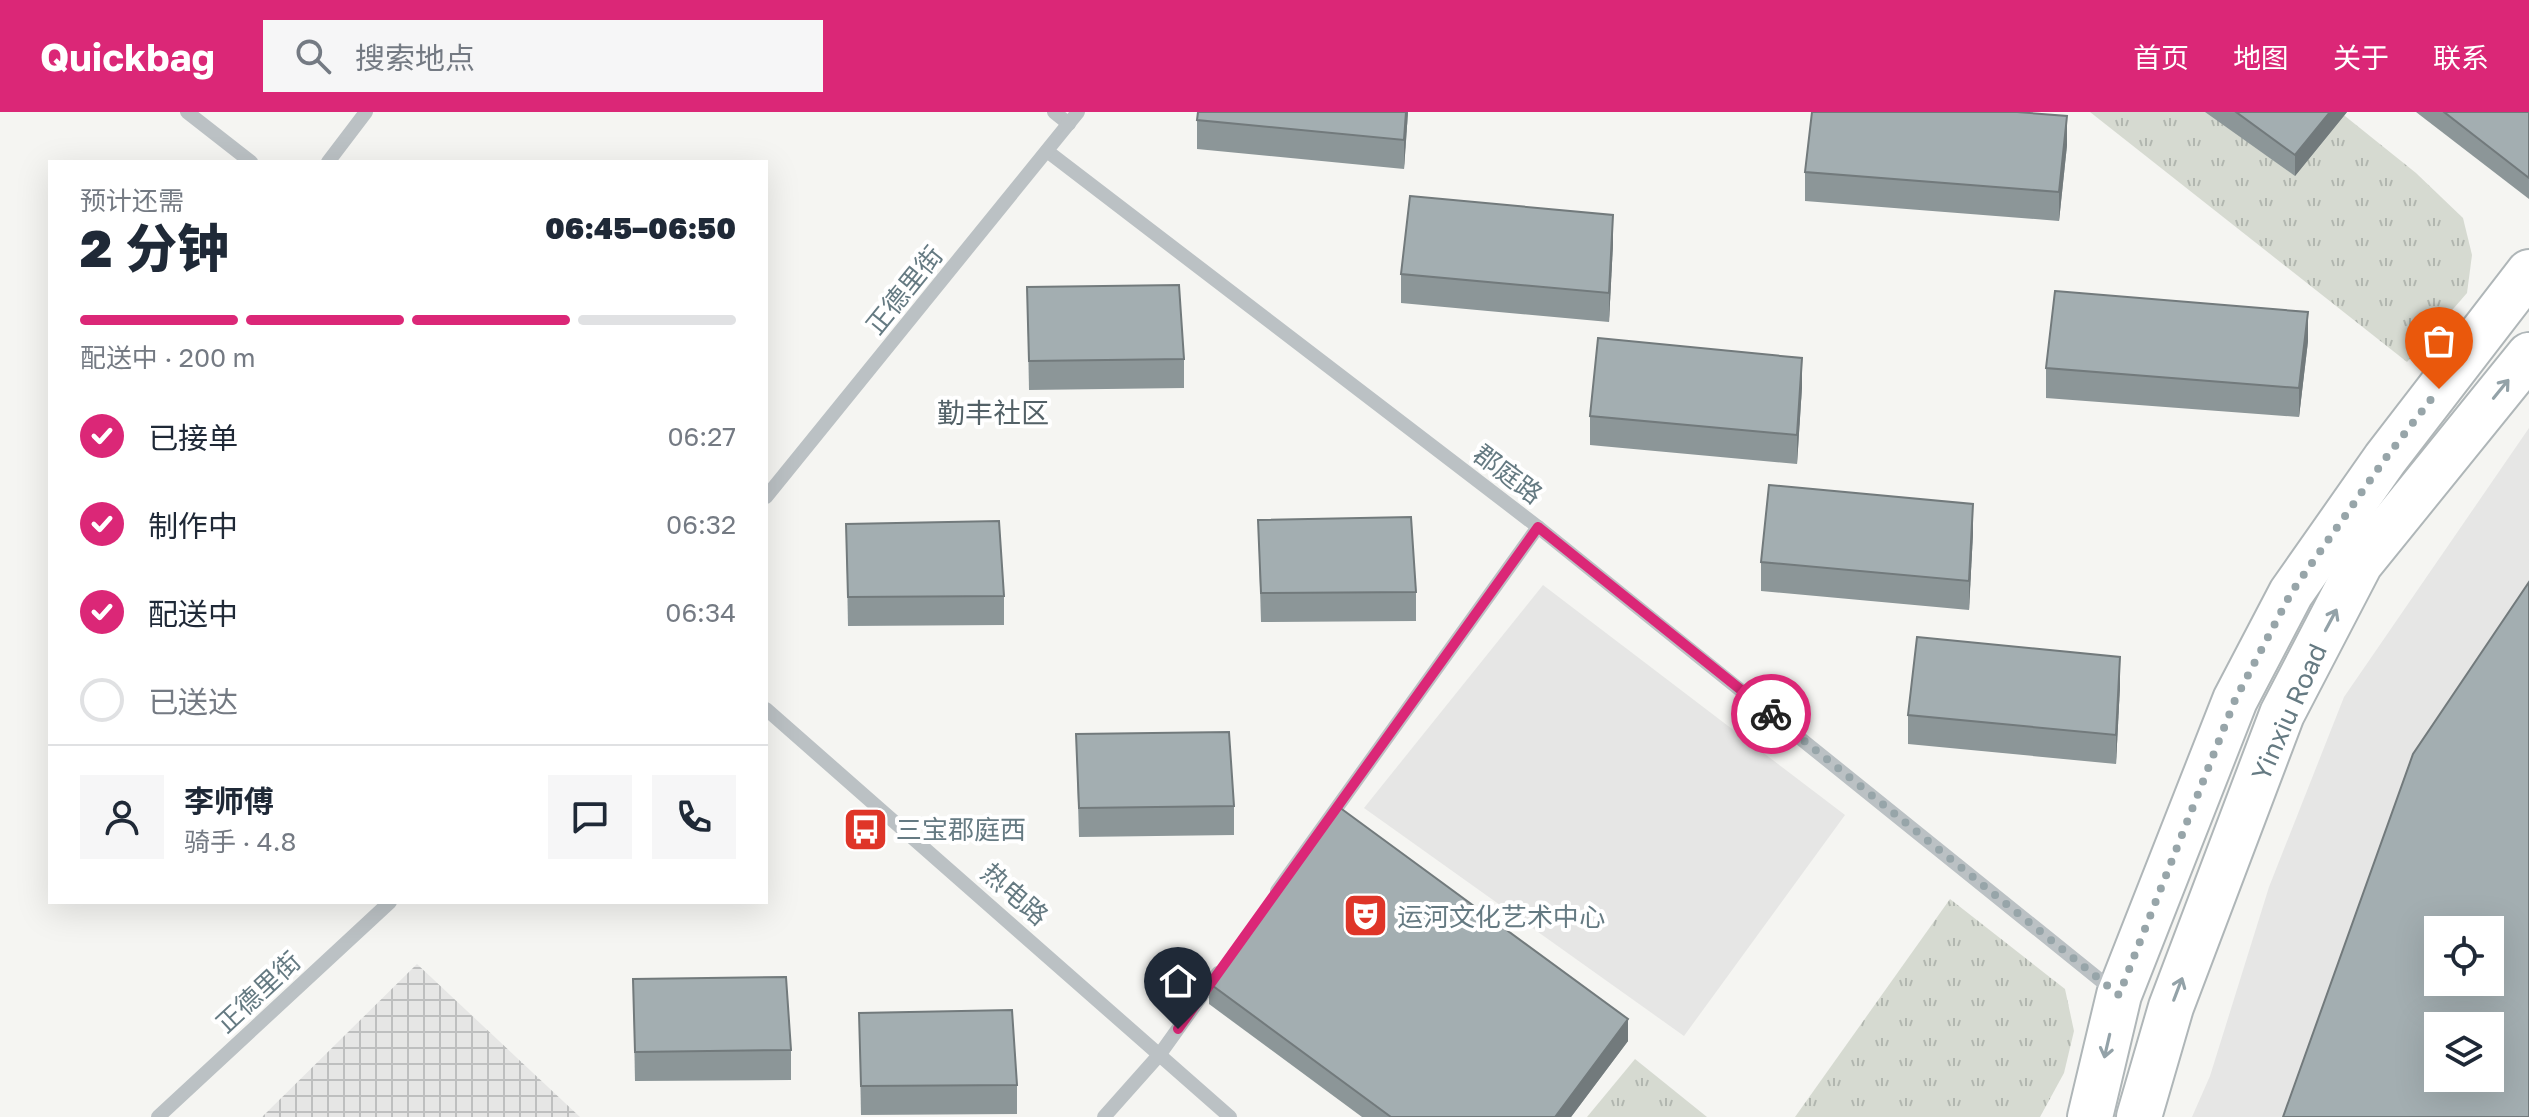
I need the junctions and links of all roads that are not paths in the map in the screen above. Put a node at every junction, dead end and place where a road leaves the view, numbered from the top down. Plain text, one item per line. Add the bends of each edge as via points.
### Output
1 (187, 112) edge
2 (366, 112) edge
3 (1054, 112) edge
4 (1073, 118) edge
5 (1047, 151) junction
6 (248, 160) edge
7 (330, 160) edge
8 (2529, 272) edge
9 (2529, 355) edge
10 (768, 495) edge
11 (1538, 527) junction
12 (768, 711) edge
13 (1271, 899) edge
14 (388, 904) edge
15 (1225, 964) edge
16 (2119, 995) junction
17 (1160, 1054) junction
18 (158, 1117) edge
19 (1104, 1117) edge
20 (1230, 1117) edge
21 (2090, 1117) edge
22 (2139, 1117) edge

1 - 6 street
2 - 7 street
3 - 4 street
4 - 5 street, 正德里街
5 - 10 street, 正德里街
5 - 11 street, 郡庭路
8 - 16 main road, Yinxiu Road via 2385,459 2291,593 2235,700
22 -> 9 main road, Yinxiu Road via 2171,1007 2282,714 2360,564
11 - 13 street
11 - 16 street, 郡庭路
12 - 17 street, 热电路
14 - 18 street, 正德里街
15 - 17 street
16 -> 21 main road, Yinxiu Road
17 - 19 street
17 - 20 street, 热电路

